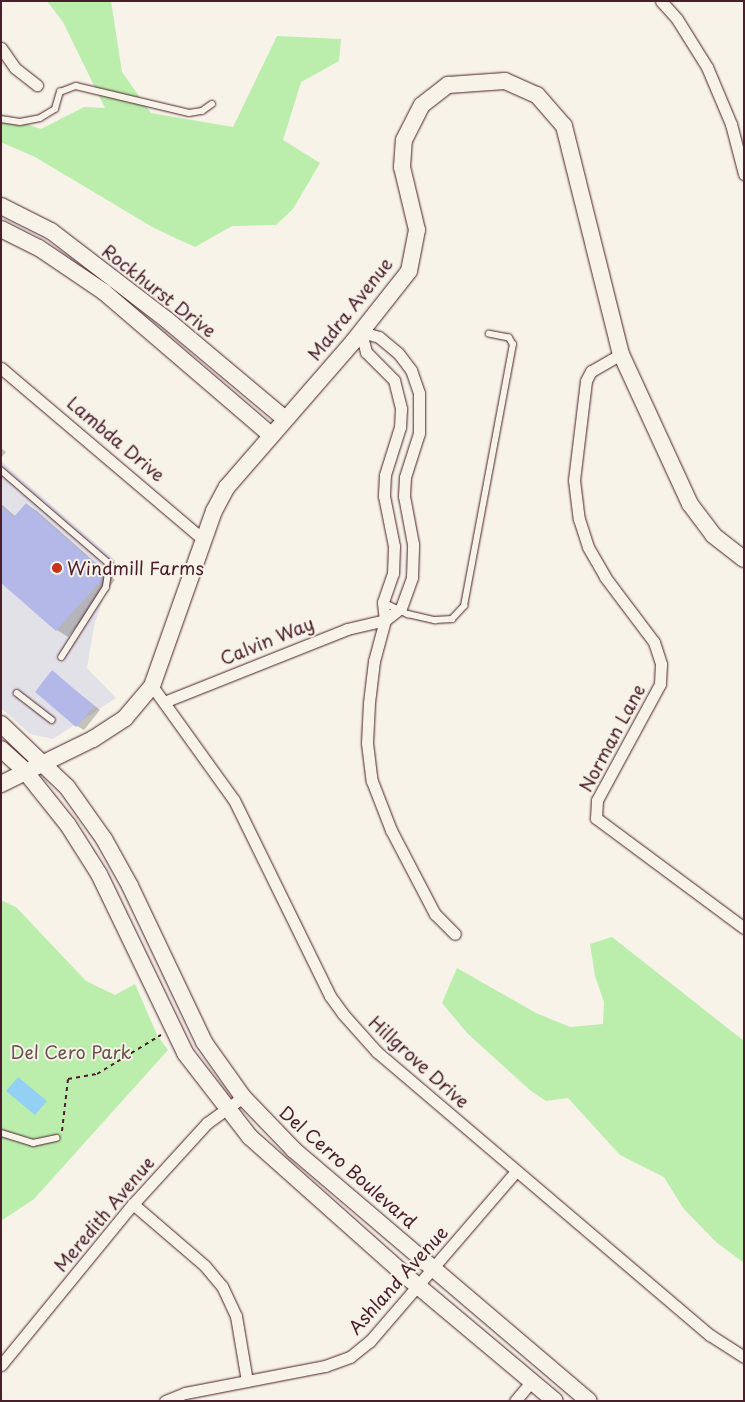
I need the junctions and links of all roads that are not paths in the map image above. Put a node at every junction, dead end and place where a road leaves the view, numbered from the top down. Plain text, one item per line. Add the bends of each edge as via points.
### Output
1 (661, 1) edge
2 (1, 48) edge
3 (37, 85) dead end
4 (212, 104) dead end
5 (1, 119) edge
6 (744, 174) edge
7 (1, 206) edge
8 (1, 229) edge
9 (361, 332) junction
10 (489, 334) dead end
11 (621, 354) junction
12 (1, 368) edge
13 (284, 419) junction
14 (271, 435) junction
15 (1, 470) edge
16 (205, 540) junction
17 (744, 559) edge
18 (383, 602) junction
19 (402, 608) junction
20 (385, 620) junction
21 (62, 657) dead end
22 (152, 686) junction
23 (17, 693) dead end
24 (164, 702) junction
25 (52, 720) dead end
26 (1, 724) edge
27 (1, 749) edge
28 (44, 761) junction
29 (24, 770) junction
30 (1, 784) edge
31 (744, 928) edge
32 (456, 934) dead end
33 (243, 1097) junction
34 (227, 1110) junction
35 (1, 1133) edge
36 (56, 1138) road end
37 (516, 1171) junction
38 (133, 1204) junction
39 (434, 1268) junction
40 (418, 1286) junction
41 (744, 1357) edge
42 (1, 1365) edge
43 (247, 1381) junction
44 (532, 1381) junction
45 (165, 1401) edge
46 (515, 1401) edge
47 (555, 1401) edge
48 (589, 1401) edge

1 - 6 street via 681,26 710,74 731,124
2 - 3 street via 15,68
4 - 5 lane via 202,111 189,113 76,86 60,92 54,109 40,118 20,122
7 - 13 street, Rockhurst Drive via 51,231 167,320
8 - 14 street, Rockhurst Drive via 39,248 104,292
9 - 11 street, Madra Avenue via 409,271 417,230 402,167 404,140 422,105 448,85 505,81 537,94 564,126
9 - 13 street, Madra Avenue
9 - 18 street via 366,352 394,380 400,398 400,427 386,474 384,496 394,546 392,573
9 - 19 street via 379,338 398,353 411,370 419,393 419,433 405,477 404,496 413,544 412,577
10 - 19 lane via 509,338 514,345 464,606 457,615 445,620 408,614
11 - 17 street, Madra Avenue via 690,504 713,535
11 - 31 street, Norman Lane via 591,371 586,381 575,489 579,519 588,546 605,577 654,642 661,664 660,684 597,800 596,818
12 - 16 street, Lambda Drive
13 - 14 street, Madra Avenue
14 - 16 street, Madra Avenue via 227,487 214,511
15 - 21 lane via 110,564 106,588
16 - 22 street, Madra Avenue
18 - 19 lane
18 - 20 street
19 - 20 street
20 - 24 street, Calvin Way via 347,628
20 - 32 street via 374,661 369,703 368,743 372,781 391,830 435,914
22 - 24 street, Hillgrove Drive
22 - 28 street, Madra Avenue via 125,718 93,739
23 - 25 lane
24 - 37 street, Hillgrove Drive via 234,800 330,996 343,1014 377,1052
26 - 28 street, Del Cerro Boulevard
27 - 29 street
28 - 29 street, Madra Avenue
28 - 33 street, Del Cerro Boulevard via 104,839 130,886 204,1042
29 - 30 street, Madra Avenue
29 - 34 street via 68,825 99,874 185,1053
33 - 34 street, Meredith Avenue
33 - 39 street, Del Cerro Boulevard via 294,1150
34 - 38 street, Meredith Avenue via 207,1123
34 - 40 street via 279,1165
35 - 36 lane via 34,1144
37 - 39 street, Ashland Avenue
37 - 41 street, Hillgrove Drive via 710,1335
38 - 42 street, Meredith Avenue
38 - 43 street via 205,1266 222,1286 236,1316
39 - 40 street, Ashland Avenue
39 - 48 street, Del Cerro Boulevard
40 - 43 street, Ashland Avenue via 370,1341 350,1357 325,1366
40 - 44 street
43 - 45 street, Ashland Avenue via 185,1393
44 - 46 street
44 - 47 street

